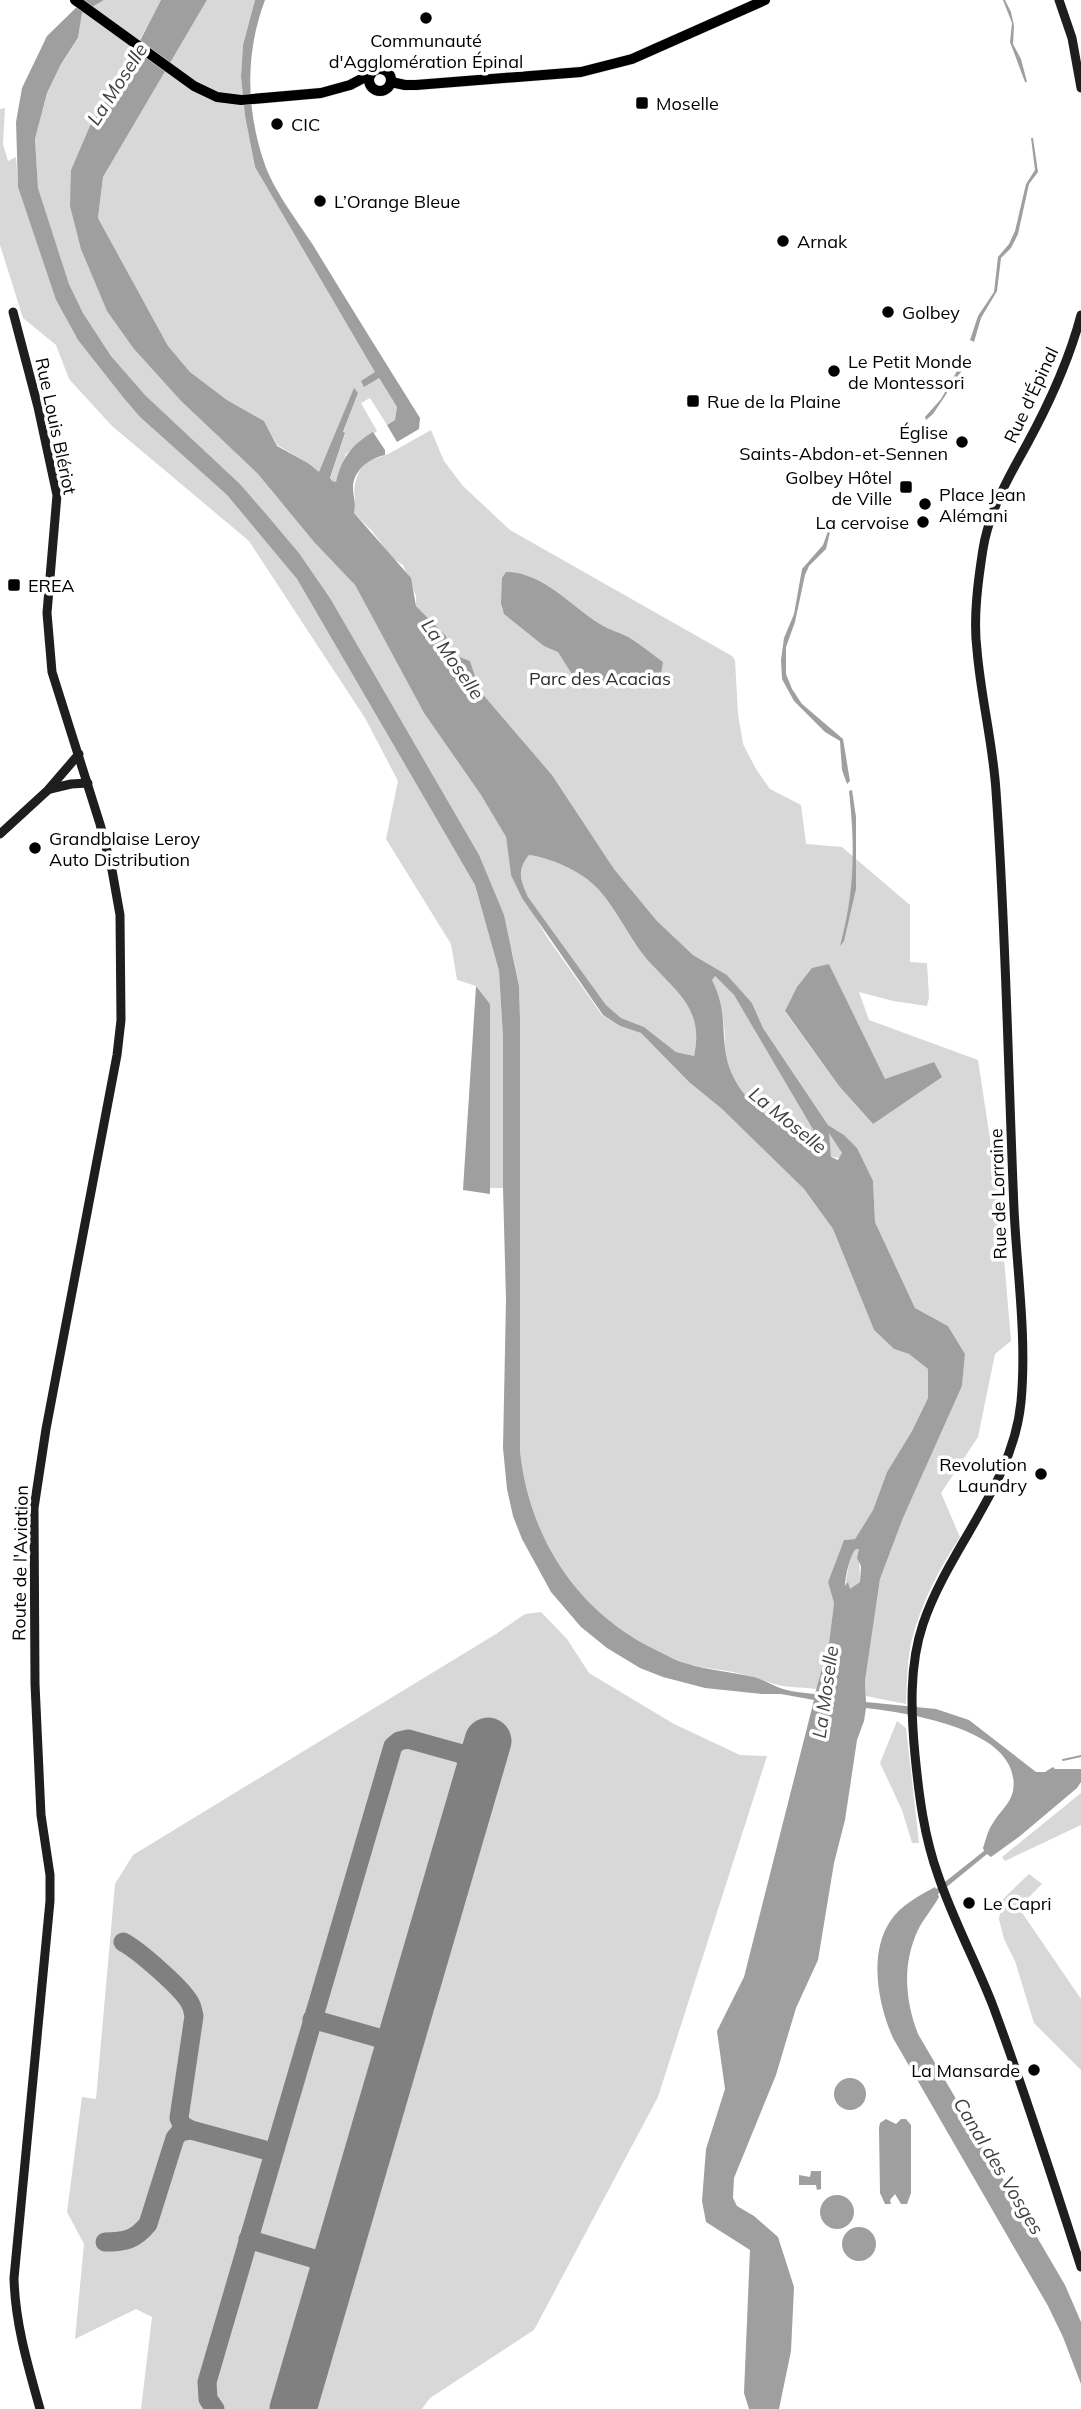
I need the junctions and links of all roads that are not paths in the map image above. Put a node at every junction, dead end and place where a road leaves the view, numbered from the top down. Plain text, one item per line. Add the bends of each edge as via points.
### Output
1 (75, 0) edge
2 (765, 0) edge
3 (1059, 0) edge
4 (371, 74) junction
5 (391, 82) junction
6 (350, 85) junction
7 (370, 86) junction
8 (1081, 88) edge
9 (13, 312) dead end
10 (1081, 315) edge
11 (1004, 486) joint
12 (79, 754) junction
13 (83, 769) junction
14 (64, 772) junction
15 (88, 783) junction
16 (48, 790) junction
17 (0, 834) edge
18 (1081, 2267) edge
19 (40, 2409) edge

1 - 6 main road via 194,86 217,97 241,100 321,93
2 - 5 main road via 632,59 581,72 416,85
3 - 8 street
4 - 5 main road via 385,70
4 - 6 main road
4 - 7 main road
5 - 7 main road via 382,91
6 - 7 main road
9 - 12 street, Rue Louis Blériot via 58,495 47,613 52,672
10 - 11 street, Rue d'Épinal via 1054,392
11 - 18 street, Rue de Lorraine via 984,544 976,643 996,790 1023,1358 1021,1405 1006,1461 923,1625 914,1665 914,1730 924,1825 940,1880 992,2004
12 - 13 street, Route de l'Aviation
12 - 14 street
13 - 14 street
13 - 15 street, Route de l'Aviation
14 - 16 street
15 - 16 street
15 - 19 street, Route de l'Aviation via 118,901 121,1020 34,1508 41,1815 50,1875 14,2278 24,2349
16 - 17 street

